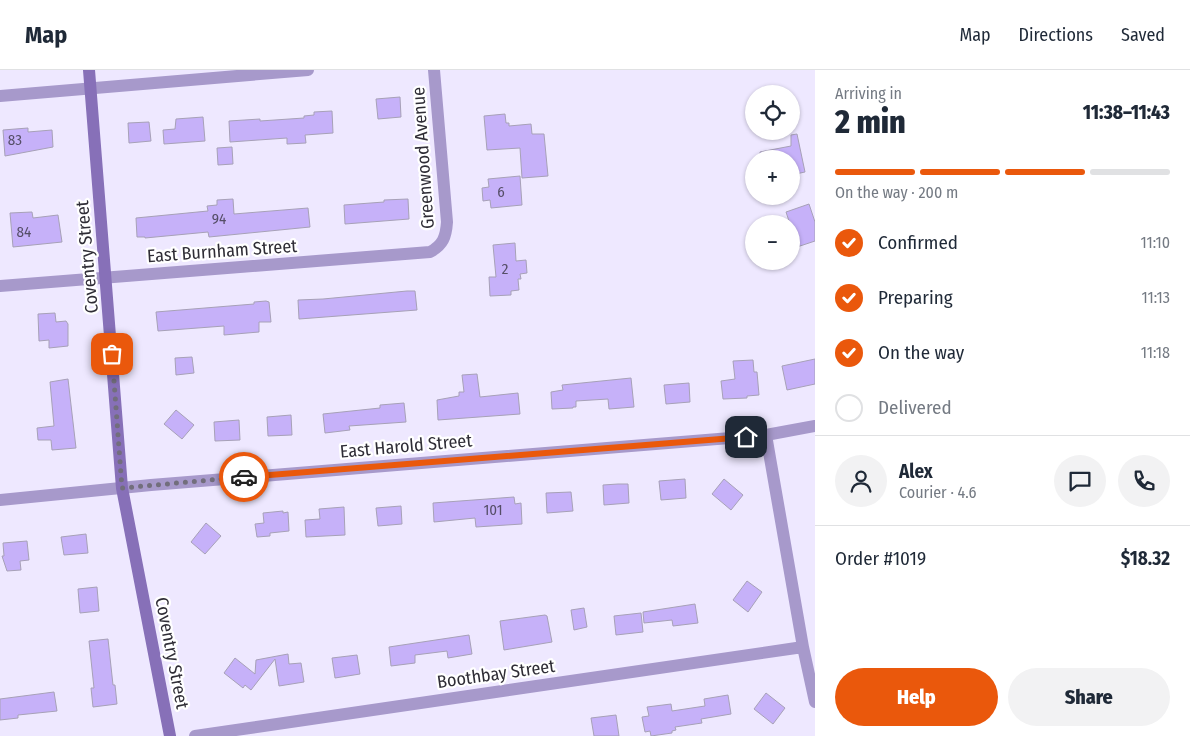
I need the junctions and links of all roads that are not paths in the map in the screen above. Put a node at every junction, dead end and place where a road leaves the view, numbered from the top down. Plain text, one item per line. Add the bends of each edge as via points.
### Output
1 (89, 70) edge
2 (308, 70) edge
3 (434, 70) edge
4 (90, 90) junction
5 (0, 96) edge
6 (442, 242) joint
7 (106, 277) junction
8 (0, 286) edge
9 (815, 426) edge
10 (766, 435) junction
11 (122, 488) junction
12 (0, 500) edge
13 (803, 647) junction
14 (815, 702) edge
15 (170, 736) edge
16 (194, 736) edge

1 - 4 street, Coventry Street
2 - 4 street
3 - 6 street, Greenwood Avenue via 447,222
4 - 5 street
4 - 7 street, Coventry Street
6 - 7 street, East Burnham Street via 430,252 412,255
7 - 8 street, East Burnham Street
7 - 11 street, Coventry Street
9 - 10 street, East Harold Street
10 - 11 street, East Harold Street
10 - 13 street
11 - 12 street, East Harold Street
11 - 15 street, Coventry Street
13 - 14 street
13 - 16 street, Boothbay Street

